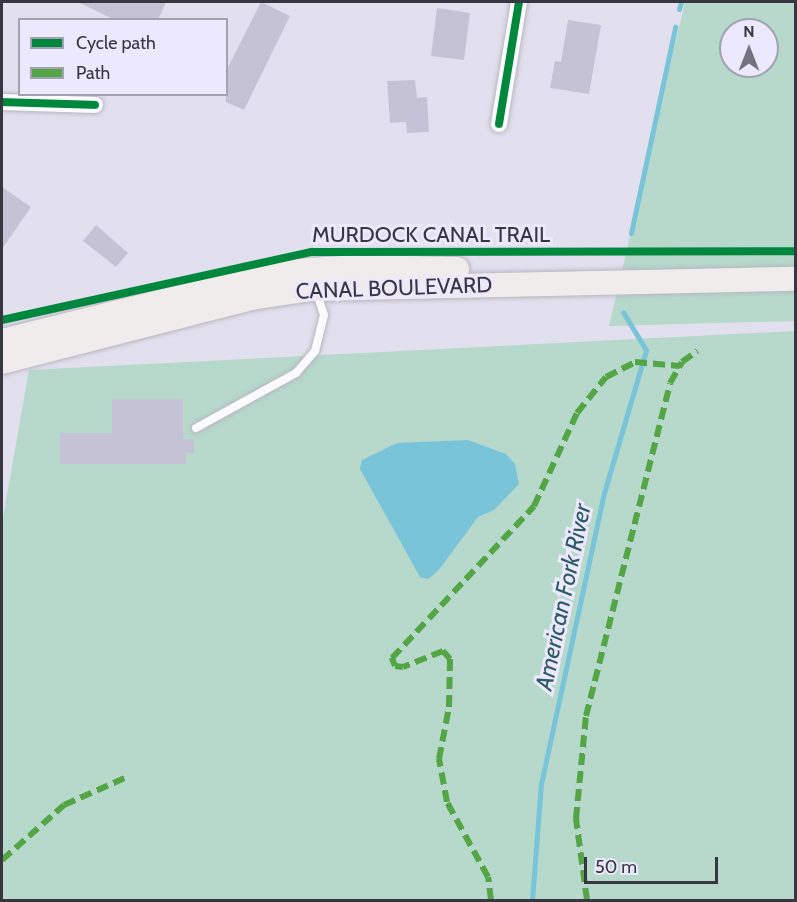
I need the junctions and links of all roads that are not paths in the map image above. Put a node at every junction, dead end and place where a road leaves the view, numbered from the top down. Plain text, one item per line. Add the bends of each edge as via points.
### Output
1 (519, 2) edge
2 (2, 102) edge
3 (95, 105) dead end
4 (499, 124) dead end
5 (795, 267) edge
6 (314, 279) junction
7 (795, 279) edge
8 (2, 341) edge
9 (2, 362) edge
10 (196, 428) dead end

1 - 4 street
2 - 3 street
5 - 6 main road, CANAL BOULEVARD
6 - 7 main road, CANAL BOULEVARD
6 - 8 main road, CANAL BOULEVARD via 248,279
6 - 9 main road, CANAL BOULEVARD
6 - 10 lane via 324,315 315,351 296,373

